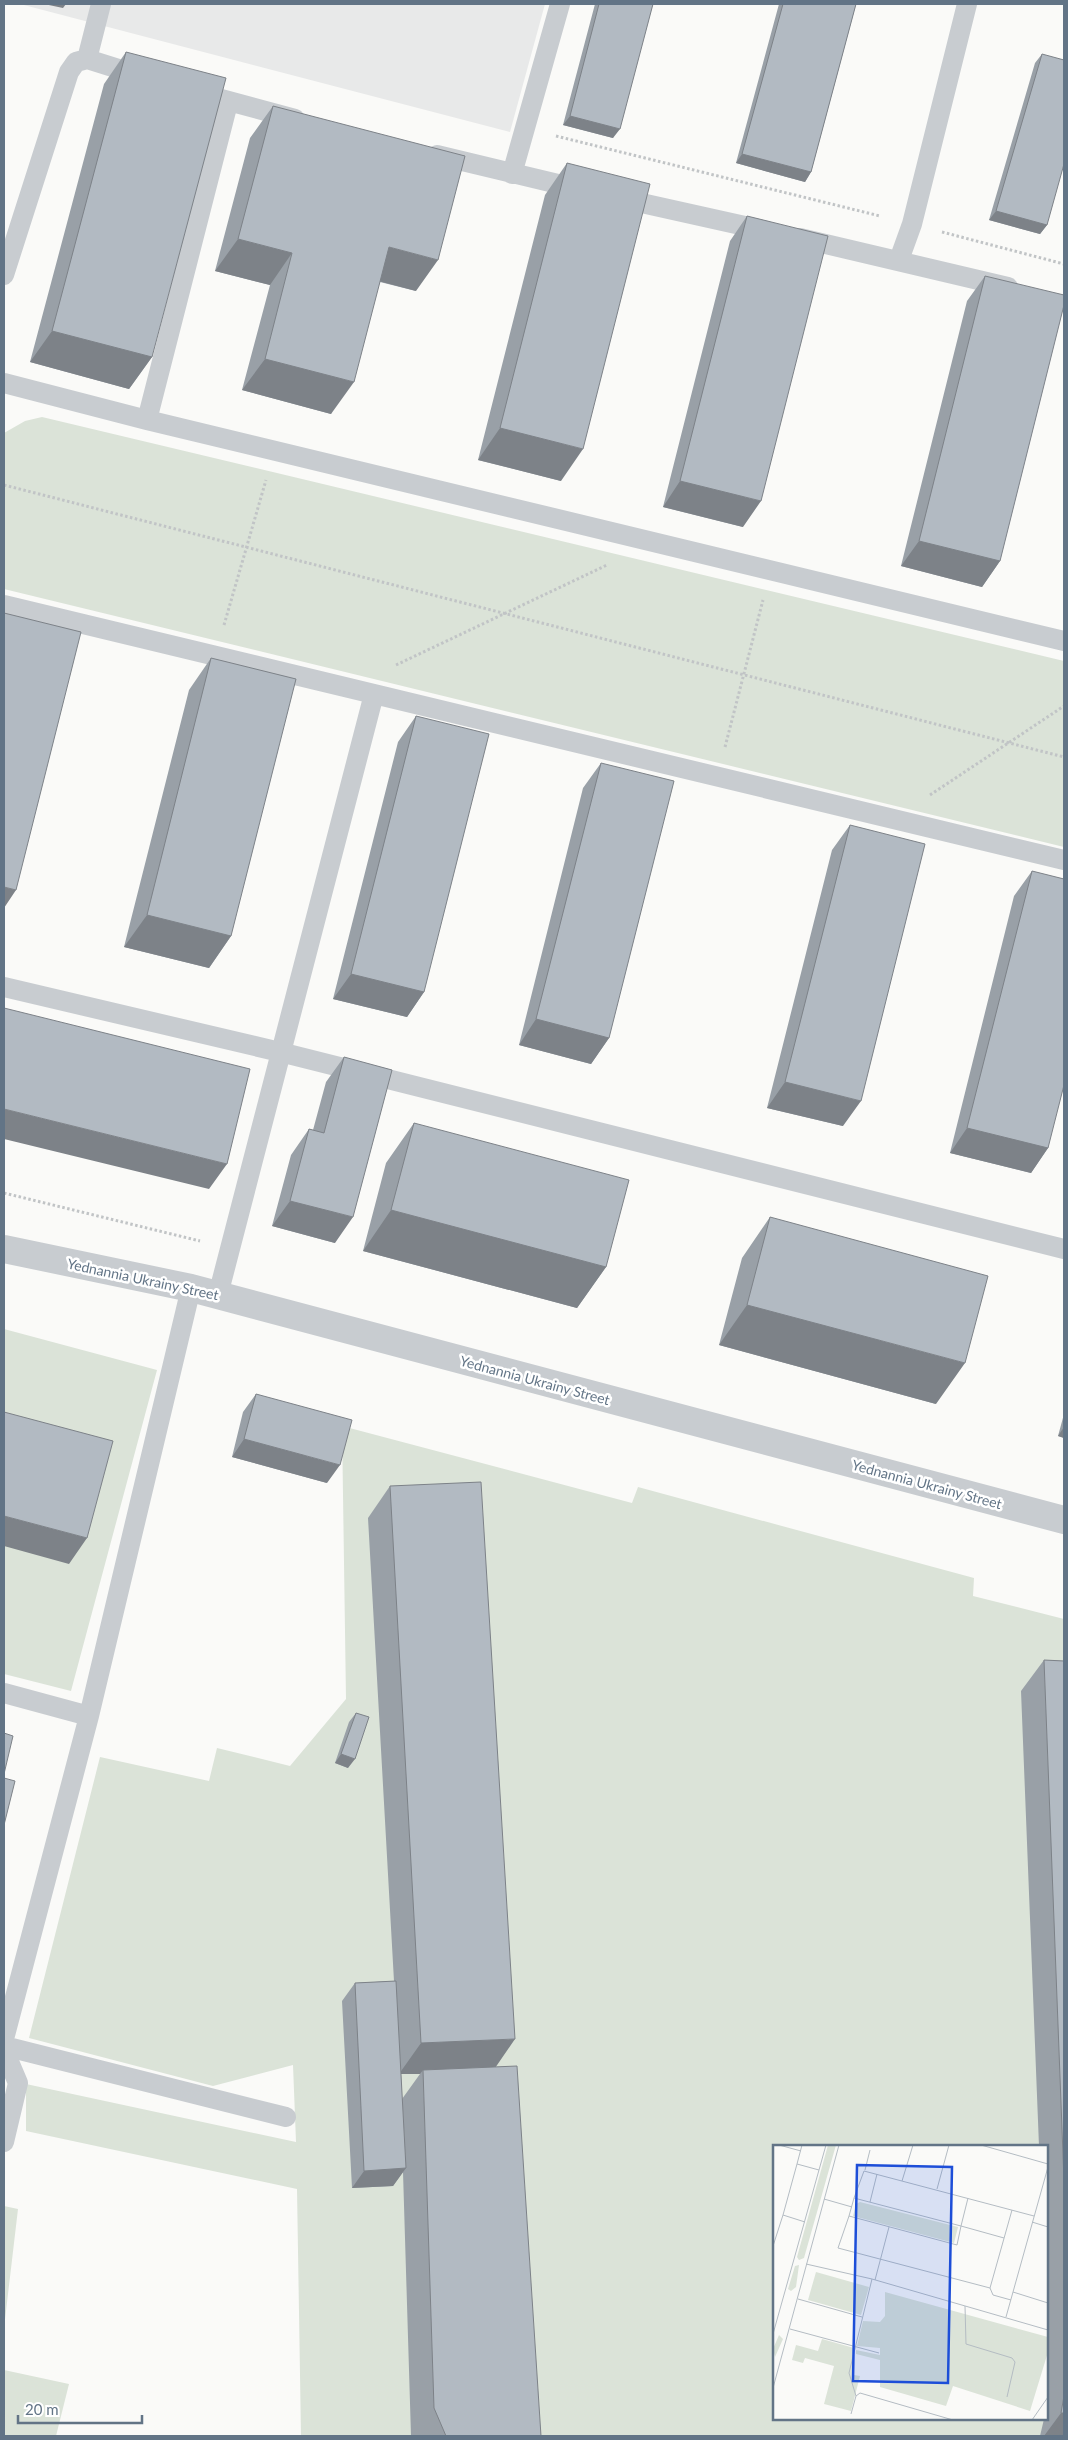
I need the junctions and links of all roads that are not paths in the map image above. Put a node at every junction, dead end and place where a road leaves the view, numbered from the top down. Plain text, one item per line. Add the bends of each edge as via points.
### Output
1 (100, 4) edge
2 (560, 4) edge
3 (967, 4) edge
4 (86, 59) junction
5 (228, 103) junction
6 (313, 124) edge
7 (417, 150) edge
8 (512, 174) junction
9 (900, 260) junction
10 (4, 275) edge
11 (1026, 291) edge
12 (4, 384) edge
13 (147, 420) junction
14 (4, 604) edge
15 (1064, 641) edge
16 (374, 694) junction
17 (1064, 860) edge
18 (4, 987) edge
19 (280, 1052) junction
20 (4, 1249) edge
21 (1064, 1249) edge
22 (191, 1288) junction
23 (218, 1295) junction
24 (1064, 1520) edge
25 (4, 1694) edge
26 (89, 1716) junction
27 (4, 2039) edge
28 (4, 2048) edge
29 (286, 2117) dead end
30 (4, 2142) edge

1 - 4 lane
2 - 8 lane
3 - 9 lane
4 - 5 lane
4 - 10 lane via 76,62 69,72
5 - 6 lane
5 - 13 lane
7 - 8 lane
8 - 9 lane
9 - 11 lane
12 - 13 lane
13 - 15 lane
14 - 16 lane
16 - 17 lane
16 - 19 lane
18 - 19 lane
19 - 21 lane
19 - 23 lane
20 - 22 street, Yednannia Ukrainy Street
22 - 23 street, Yednannia Ukrainy Street
22 - 26 lane
23 - 24 street, Yednannia Ukrainy Street
25 - 26 lane
26 - 27 lane
28 - 29 lane
28 - 30 lane via 18,2083

